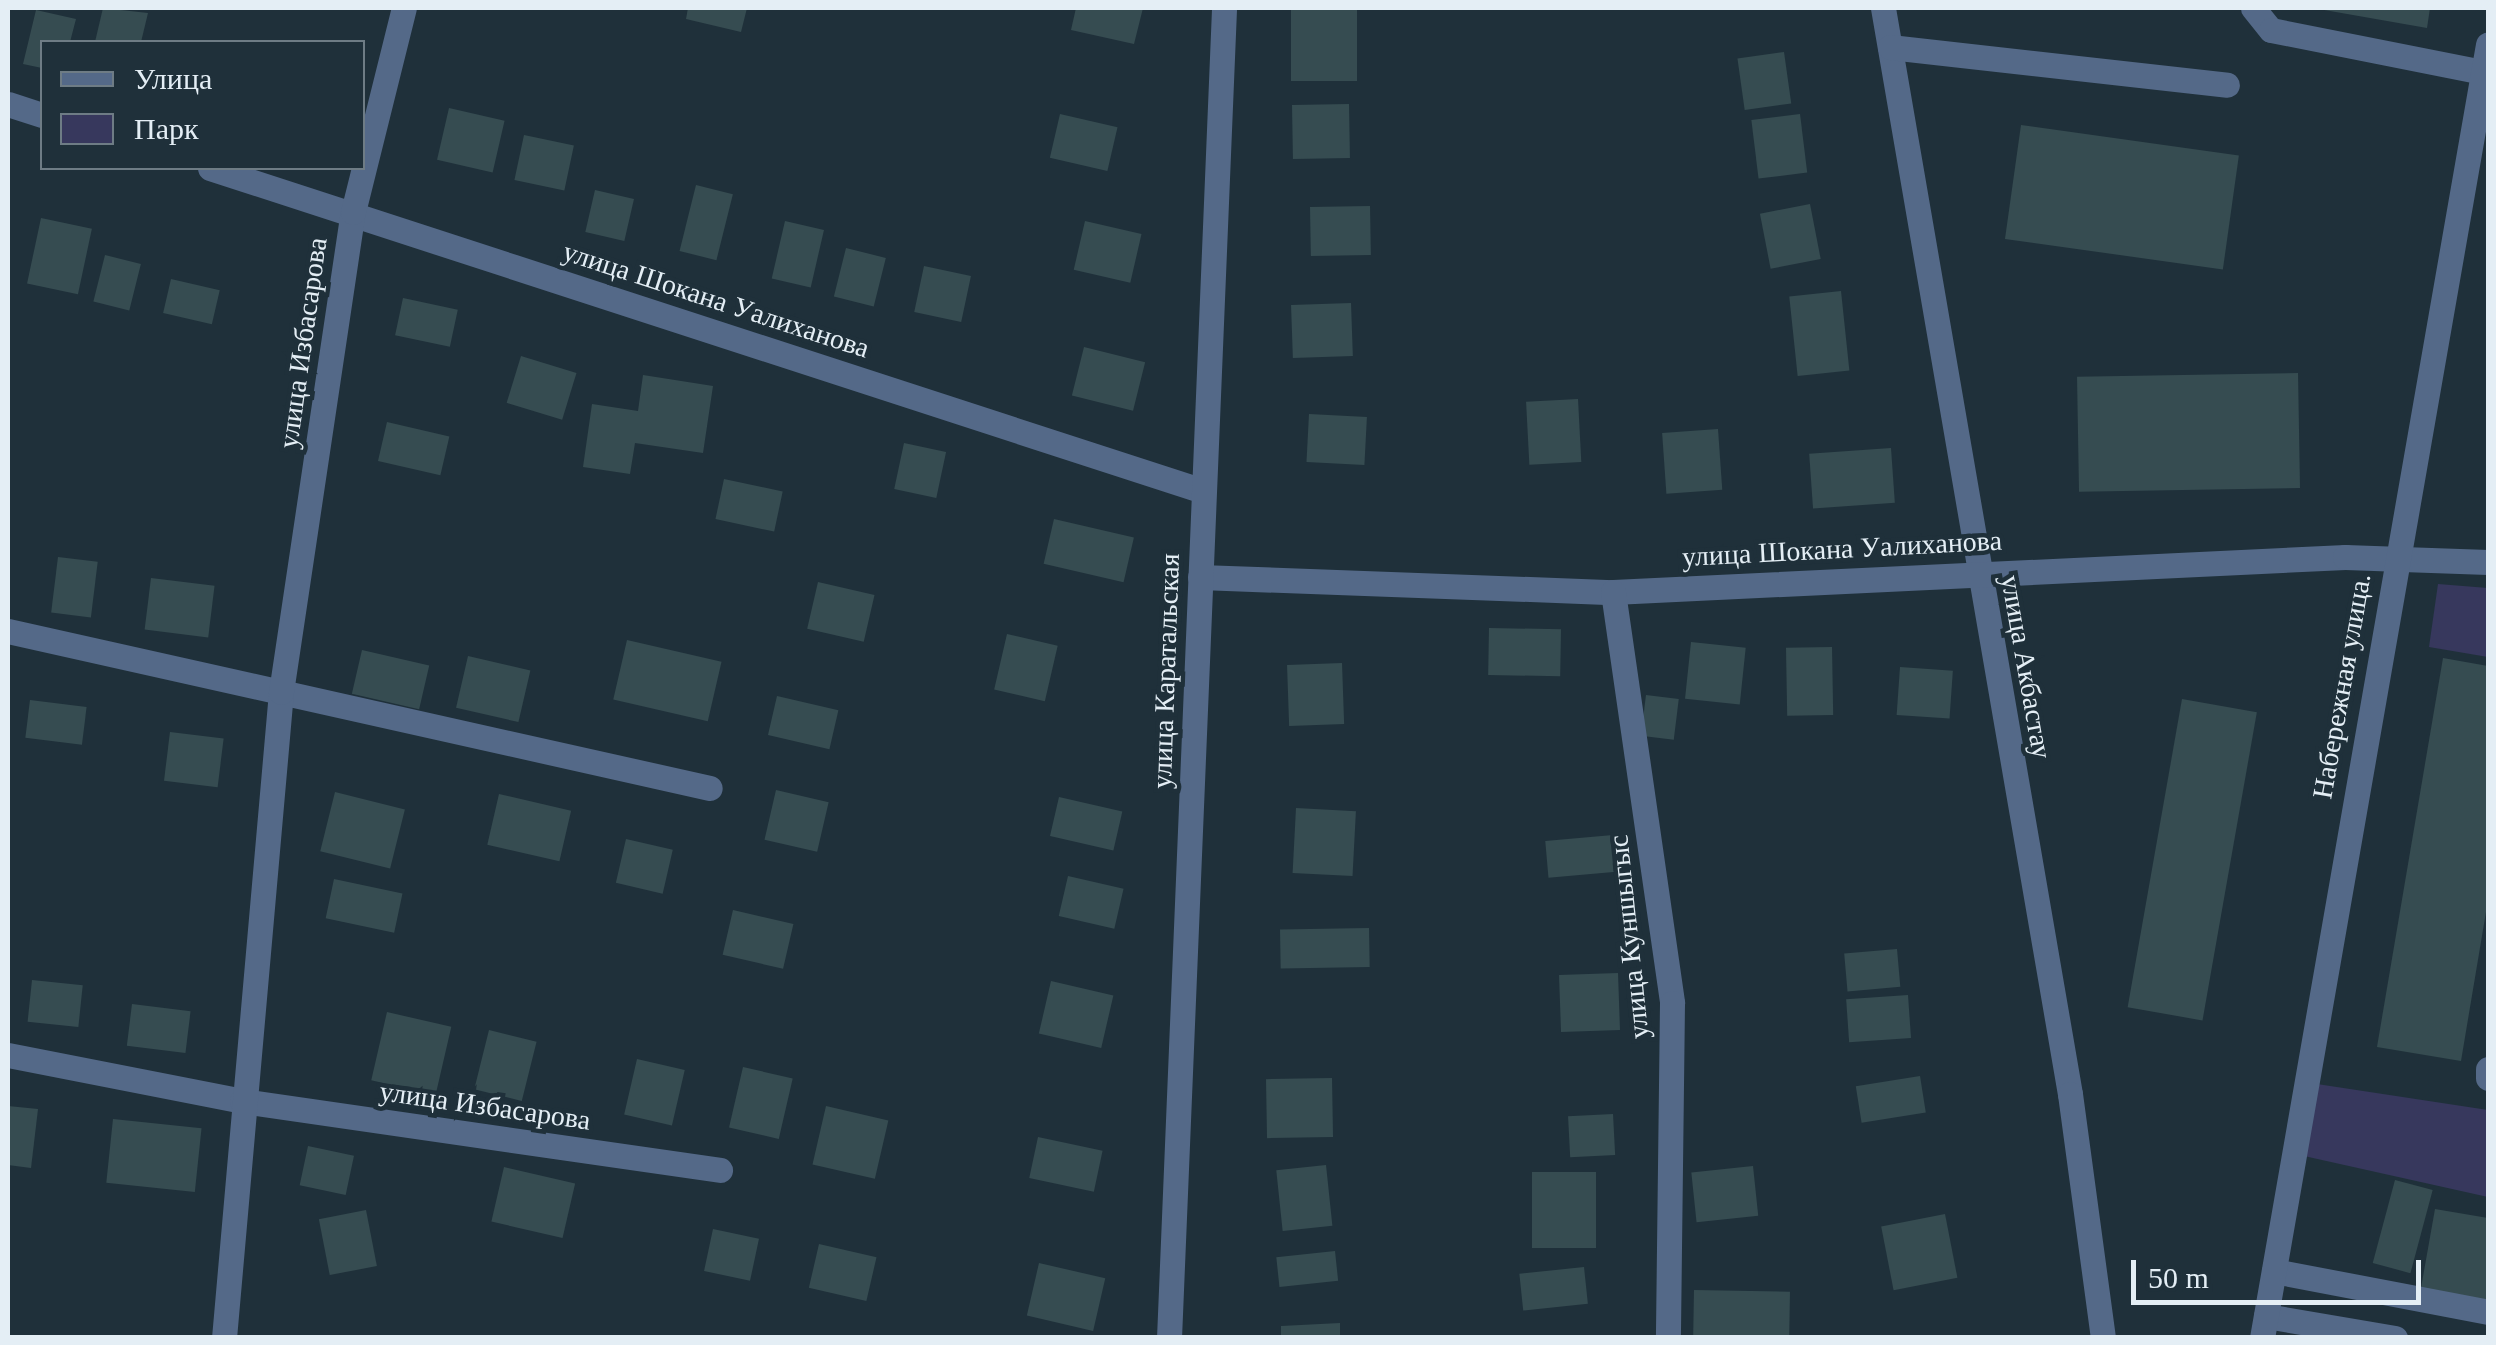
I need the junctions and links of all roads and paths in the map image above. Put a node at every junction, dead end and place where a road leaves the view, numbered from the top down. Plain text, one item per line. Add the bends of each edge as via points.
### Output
1 (404, 8) edge
2 (1224, 8) edge
3 (1884, 8) edge
4 (2254, 8) edge
5 (2488, 46) edge
6 (1890, 48) junction
7 (2484, 72) junction
8 (2227, 85) dead end
9 (8, 104) edge
10 (40, 114) edge
11 (365, 164) edge
12 (216, 170) edge
13 (364, 170) edge
14 (353, 212) junction
15 (1203, 491) junction
16 (2394, 558) junction
17 (2488, 562) edge
18 (1979, 571) junction
19 (1200, 577) junction
20 (1613, 592) junction
21 (8, 632) edge
22 (282, 692) junction
23 (710, 788) dead end
24 (8, 1055) edge
25 (2488, 1070) edge
26 (2488, 1078) edge
27 (242, 1101) junction
28 (720, 1170) dead end
29 (2274, 1271) junction
30 (2488, 1312) edge
31 (2264, 1327) edge
32 (224, 1338) edge
33 (1169, 1338) edge
34 (1668, 1338) edge
35 (2103, 1338) edge
36 (2394, 1338) edge

1 - 11 street, улица Избасарова
2 - 15 street, улица Каратальская
3 - 6 street, улица Акбастау
4 - 7 street via 2271,30
5 - 7 street, Набережная улица.
6 - 8 street
6 - 18 street, улица Акбастау
7 - 16 street, Набережная улица.
9 - 10 street
12 - 14 street, улица Шокана Уалиханова
13 - 14 street, улица Избасарова
14 - 15 street, улица Шокана Уалиханова
14 - 22 street, улица Избасарова
15 - 19 street, улица Каратальская
16 - 17 street, улица Шокана Уалиханова
16 - 18 street, улица Шокана Уалиханова
16 - 29 street, Набережная улица.
18 - 20 street, улица Шокана Уалиханова
18 - 35 street, улица Акбастау via 2070,1094
19 - 20 street, улица Шокана Уалиханова
19 - 33 street, улица Каратальская
20 - 34 street, улица Куншыгыс via 1672,1003
21 - 22 street
22 - 23 street
22 - 27 street, улица Избасарова
24 - 27 street, улица Избасарова
25 - 26 street
27 - 28 street, улица Избасарова
27 - 32 street, улица Избасарова
29 - 30 street
29 - 31 street, Набережная улица.
31 - 36 street

